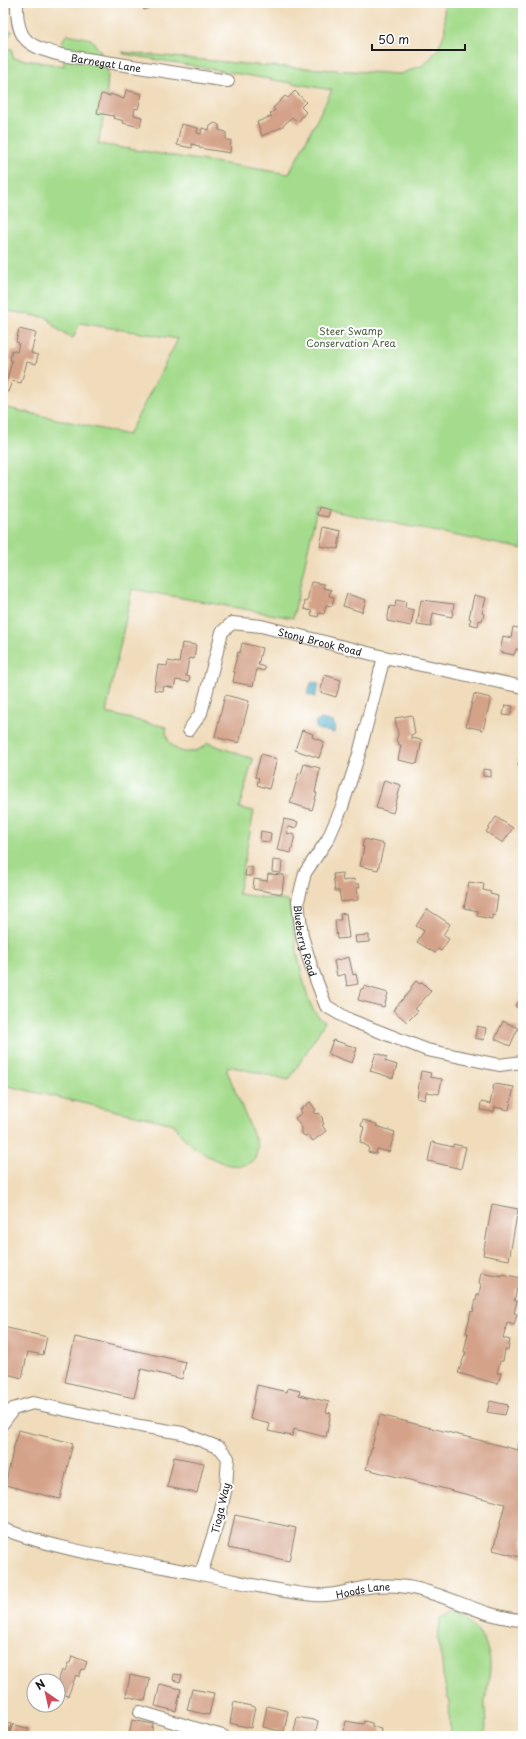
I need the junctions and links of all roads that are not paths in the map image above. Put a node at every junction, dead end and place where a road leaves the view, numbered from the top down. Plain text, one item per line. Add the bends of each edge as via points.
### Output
1 (18, 3) edge
2 (228, 81) dead end
3 (384, 657) junction
4 (523, 687) edge
5 (189, 730) dead end
6 (523, 1062) edge
7 (3, 1424) edge
8 (3, 1529) edge
9 (201, 1574) junction
10 (523, 1620) edge
11 (140, 1712) dead end
12 (201, 1733) edge
13 (223, 1736) edge

1 - 2 street, Barnegat Lane via 17,11 22,34 27,42 37,48 61,56
3 - 4 street, Stony Brook Road
3 - 5 street, Stony Brook Road via 260,626 232,623 222,632 202,713
3 - 6 street, Blueberry Road via 359,754 342,807 328,839 305,873 298,902 302,936 312,969 326,1006 350,1020 427,1050 499,1065
7 - 9 street, Tioga Way via 13,1409 33,1403 182,1433 220,1448 228,1458 226,1487
8 - 9 street via 26,1538
9 - 10 street, Hoods Lane via 288,1593 316,1596 384,1585 407,1587 429,1592 493,1615
11 - 12 street
12 - 13 street

